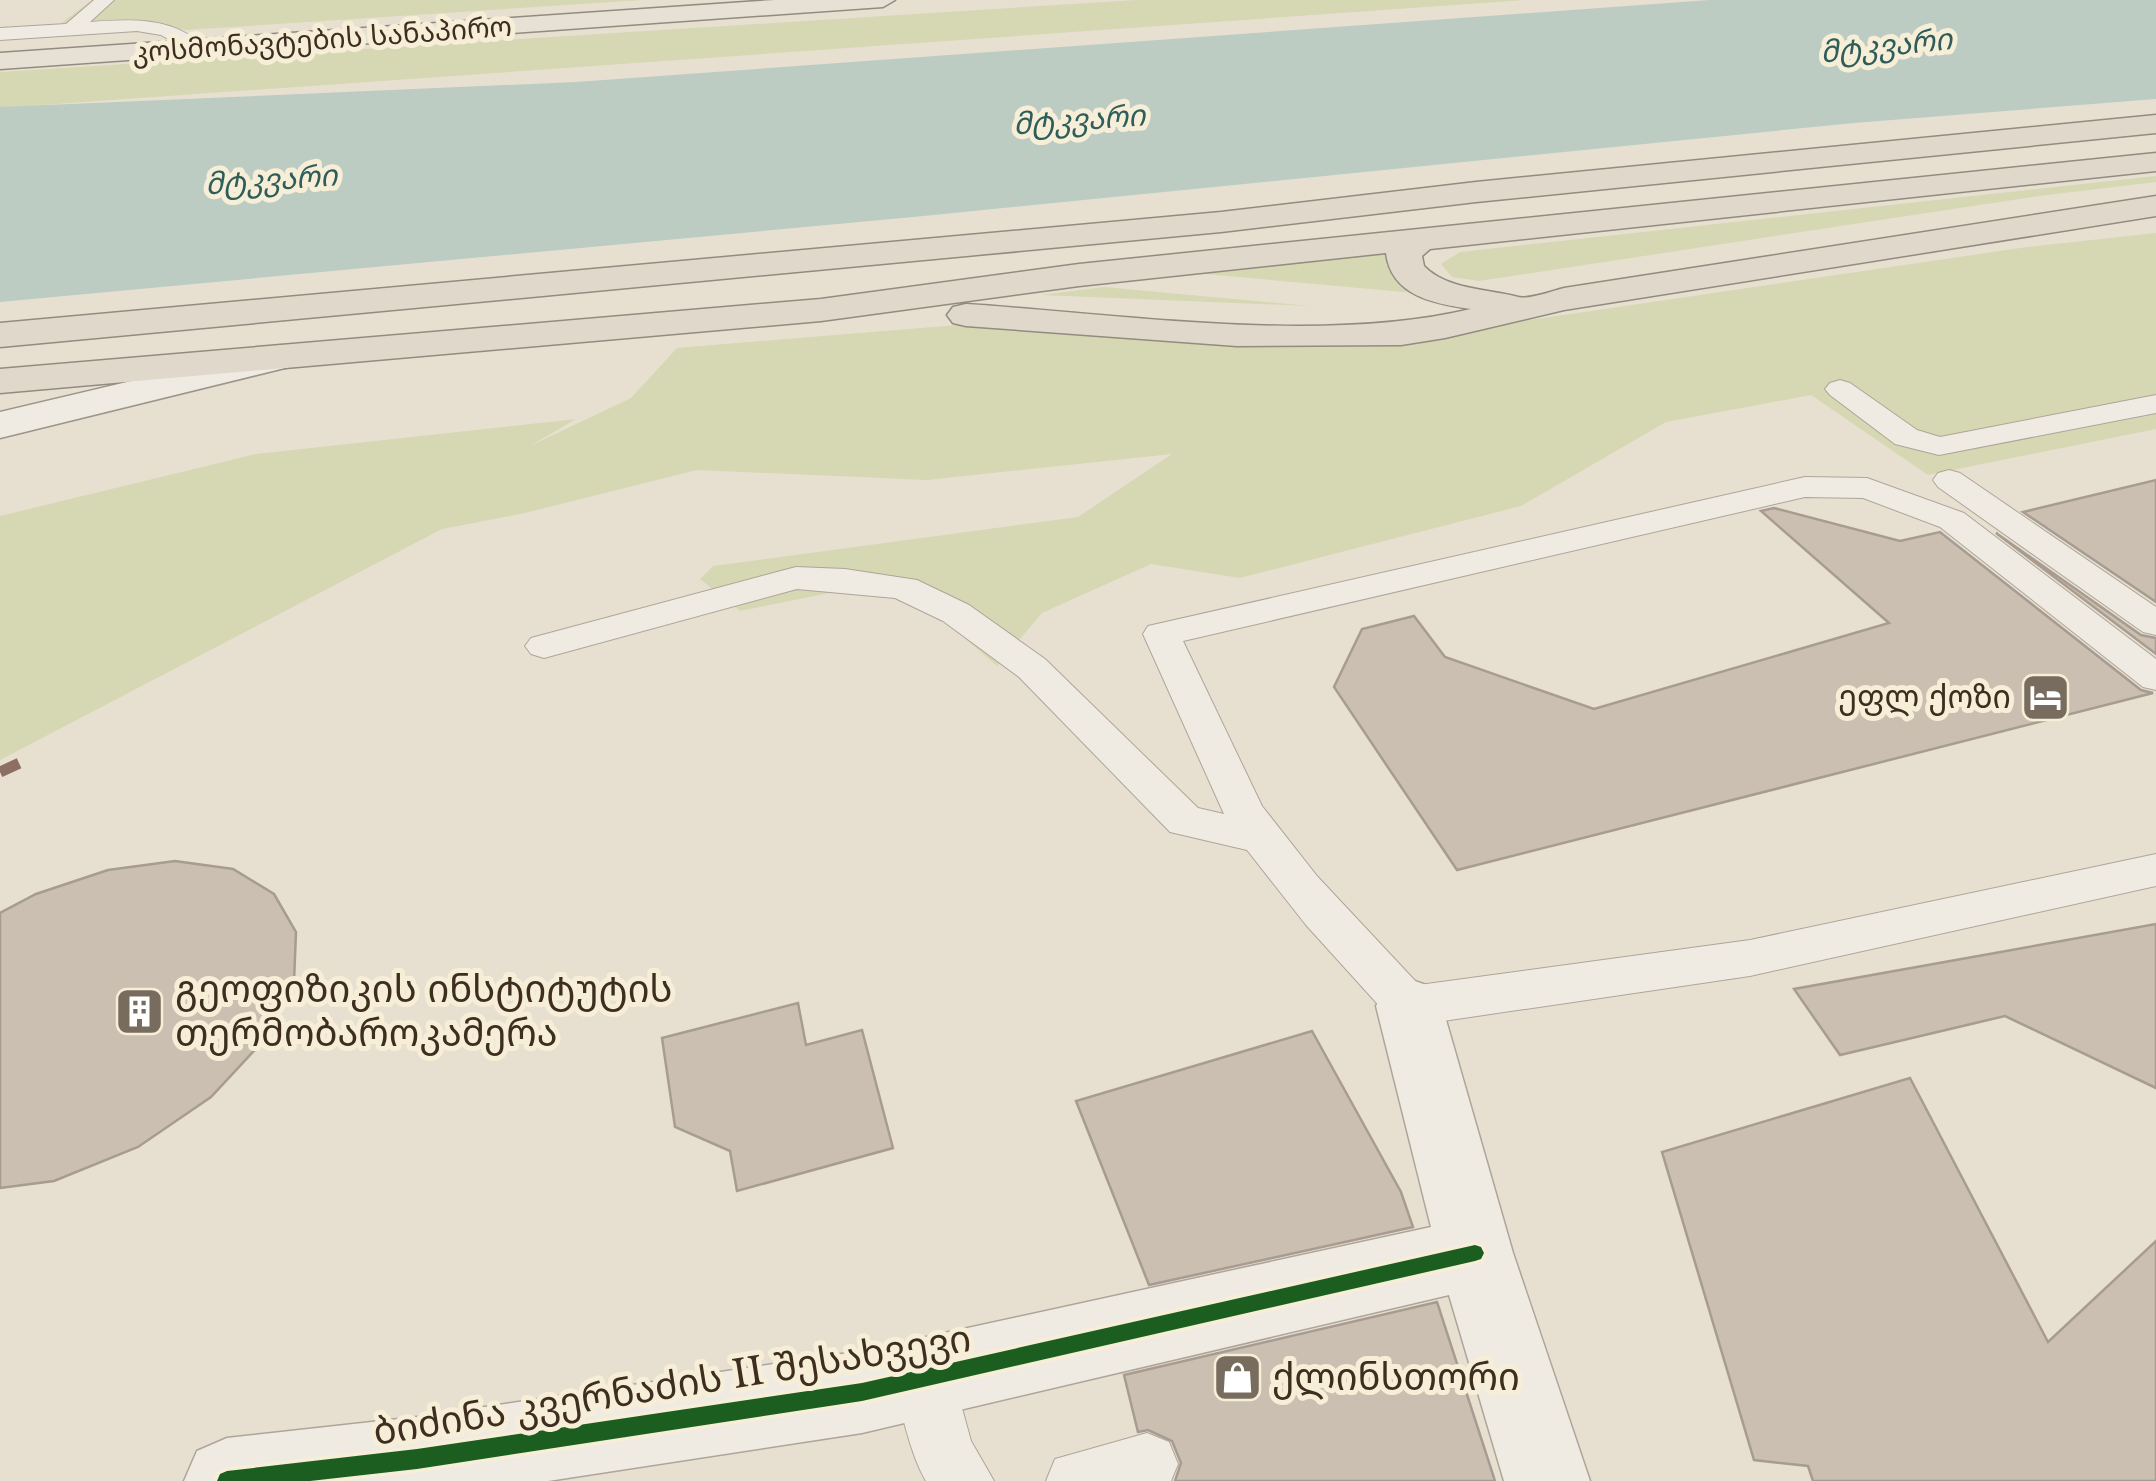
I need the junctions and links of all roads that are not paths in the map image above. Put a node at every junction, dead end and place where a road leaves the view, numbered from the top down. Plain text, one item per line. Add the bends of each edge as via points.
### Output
1 (105, 0) edge
2 (883, 0) edge
3 (71, 29) junction
4 (0, 34) edge
5 (194, 48) junction
6 (0, 62) edge
7 (2156, 124) edge
8 (2156, 162) edge
9 (2156, 206) edge
10 (1420, 240) junction
11 (896, 254) junction
12 (1079, 276) junction
13 (1226, 293) dead end
14 (1564, 299) junction
15 (400, 300) junction
16 (1302, 300) dead end
17 (1504, 302) junction
18 (822, 310) junction
19 (0, 335) edge
20 (298, 353) junction
21 (1, 381) edge
22 (1840, 389) dead end
23 (2156, 404) edge
24 (0, 425) edge
25 (1948, 480) dead end
26 (2156, 624) edge
27 (544, 646) dead end
28 (2156, 678) edge
29 (1260, 836) junction
30 (2156, 870) edge
31 (1409, 1006) junction
32 (1475, 1253) junction
33 (927, 1378) junction
34 (1147, 1464) dead end
35 (226, 1481) edge
36 (963, 1481) edge
37 (1077, 1481) edge
38 (1547, 1481) edge

1 - 3 lane
2 - 5 main road, კოსმონავტების სანაპირო
3 - 4 lane
3 - 5 lane via 158,28 180,33
5 - 6 main road, კოსმონავტების სანაპირო
7 - 11 highway
8 - 10 highway
9 - 14 highway
10 - 12 highway
10 - 17 highway via 1404,252 1414,278 1450,294
11 - 12 highway
11 - 15 highway
12 - 13 highway
12 - 18 highway
14 - 17 highway
14 - 18 highway via 1445,327 1356,336
15 - 19 highway
15 - 21 highway
16 - 17 highway via 1411,307
18 - 20 highway
20 - 21 highway
20 - 24 street
22 - 23 lane via 1906,437 1939,446
25 - 26 lane
27 - 29 lane via 796,578 904,588 956,613 1032,668 1185,820
28 - 29 lane via 1952,520 1867,488 1805,488 1161,634
29 - 31 lane
30 - 31 lane via 1750,958
31 - 32 street
32 - 33 street, ბიძინა კვერნაძის II შესახვევი
32 - 38 street
33 - 35 street, ბიძინა კვერნაძის II შესახვევი via 416,1459
33 - 36 lane via 944,1455
34 - 37 lane

